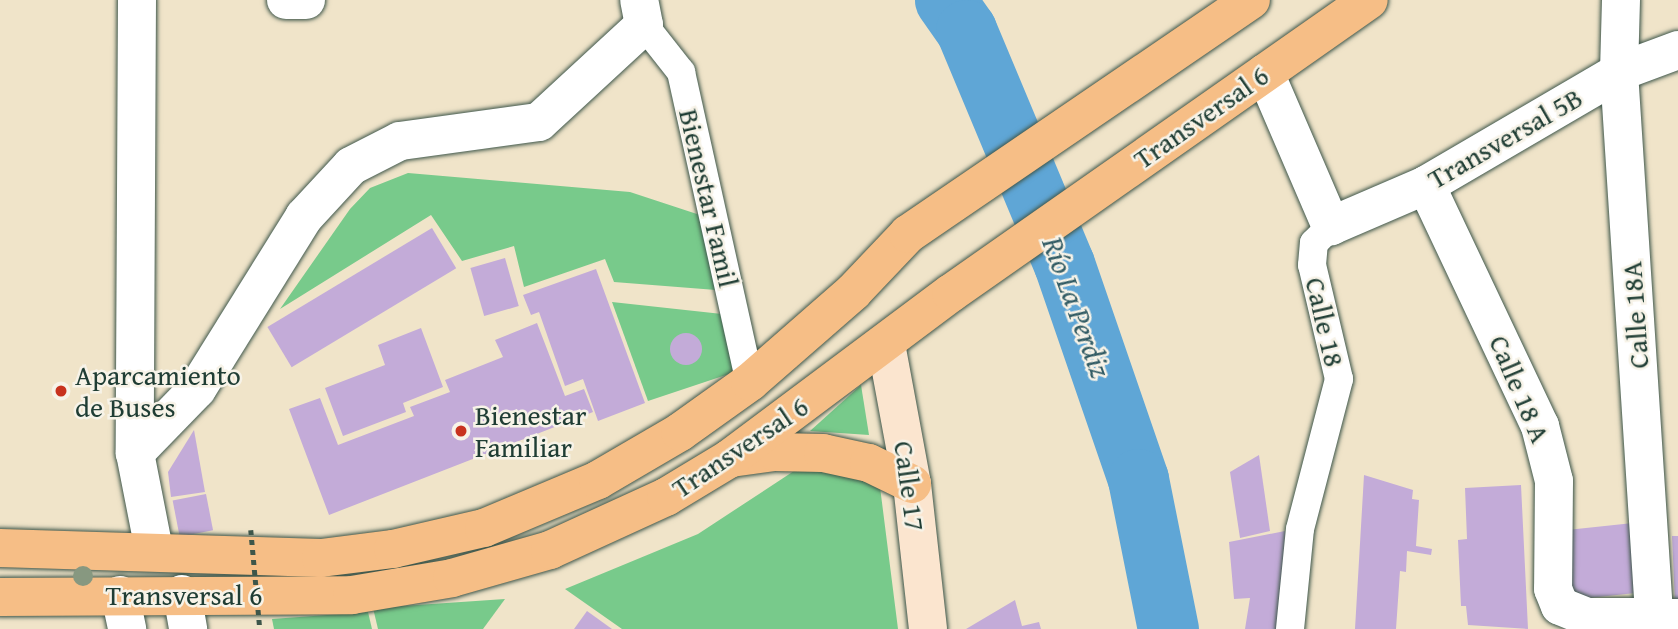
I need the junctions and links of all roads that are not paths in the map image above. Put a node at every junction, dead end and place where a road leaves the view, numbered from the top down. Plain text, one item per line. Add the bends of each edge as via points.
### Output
1 (137, 0) edge
2 (286, 0) edge
3 (306, 0) edge
4 (1251, 0) edge
5 (1369, 0) edge
6 (1621, 0) edge
7 (1216, 11) edge
8 (641, 12) edge
9 (1678, 50) edge
10 (1619, 72) junction
11 (1265, 73) junction
12 (1426, 185) junction
13 (1331, 226) junction
14 (886, 344) junction
15 (750, 382) junction
16 (135, 453) junction
17 (729, 458) junction
18 (912, 484) junction
19 (0, 548) edge
20 (154, 550) junction
21 (0, 597) edge
22 (124, 612) edge
23 (185, 612) edge
24 (1578, 617) edge
25 (1663, 622) edge
26 (928, 629) edge
27 (1290, 629) edge

1 - 16 street
2 - 3 street
4 - 7 main road, Transversal 6
5 - 11 main road, Transversal 6
6 - 10 street, Calle 18A
7 - 15 main road, Transversal 6 via 1186,45 908,234 853,292
8 - 15 street, Bienestar Famil via 681,72
8 - 16 street via 539,122 400,141 351,166 304,217 197,389
9 - 10 street, Transversal 5B
10 - 12 street, Transversal 5B
10 - 25 street, Calle 18A
11 - 13 street
11 - 14 main road, Transversal 6 via 950,293
12 - 13 street, Transversal 5B
12 - 24 street, Calle 18 A via 1541,426 1554,481 1553,589
13 - 27 street, Calle 18 via 1314,243 1312,265 1339,379 1300,529
14 - 17 main road, Transversal 6
14 - 18 main road, Calle 17
15 - 20 main road, Transversal 6 via 680,432 598,480 484,528 393,549 321,558
16 - 20 street
17 - 18 main road via 775,452 823,453 869,463
17 - 23 main road, Transversal 6 via 666,497 550,550 452,579 352,595
18 - 26 main road, Calle 17
19 - 20 main road, Transversal 6
21 - 22 main road, Transversal 6
22 - 23 main road, Transversal 6
24 - 25 street

